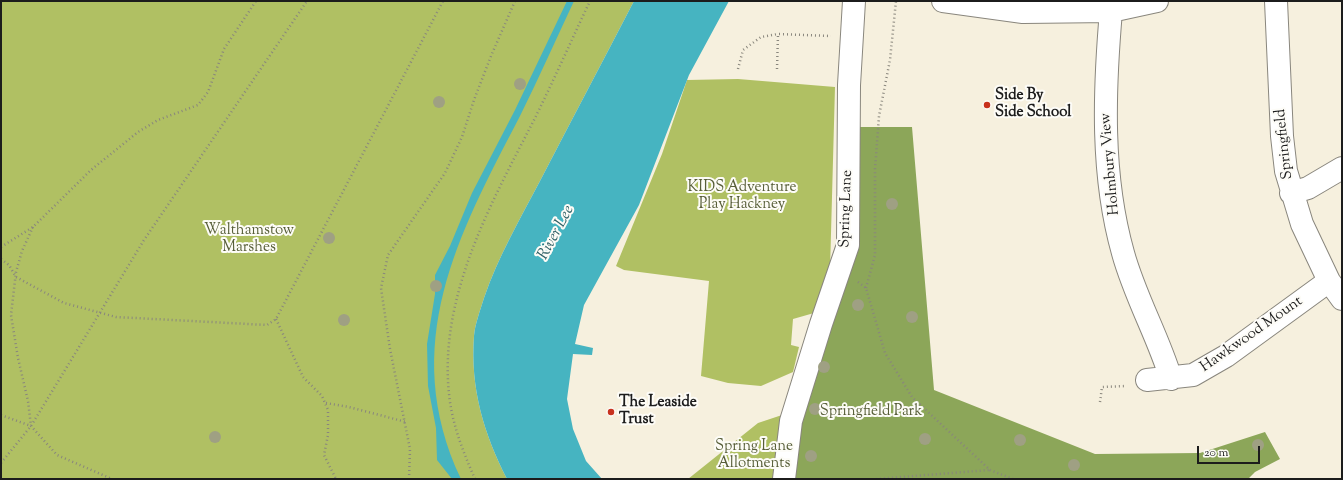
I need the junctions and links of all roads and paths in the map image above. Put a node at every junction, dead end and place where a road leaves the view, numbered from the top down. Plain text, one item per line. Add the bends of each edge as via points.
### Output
1 (256, 1) edge
2 (307, 1) edge
3 (443, 1) edge
4 (515, 1) edge
5 (590, 1) edge
6 (854, 1) edge
7 (896, 1) edge
8 (943, 1) edge
9 (1156, 1) edge
10 (1276, 1) edge
11 (1111, 11) junction
12 (778, 34) junction
13 (851, 37) junction
14 (738, 69) dead end
15 (777, 69) dead end
16 (1342, 168) edge
17 (1291, 193) junction
18 (33, 227) junction
19 (1, 246) edge
20 (1, 259) edge
21 (16, 277) junction
22 (855, 279) dead end
23 (1329, 281) junction
24 (866, 288) junction
25 (1342, 299) edge
26 (101, 313) junction
27 (276, 319) junction
28 (1171, 379) junction
29 (1147, 380) joint
30 (1100, 402) dead end
31 (326, 403) junction
32 (1, 415) edge
33 (406, 422) junction
34 (31, 426) junction
35 (1, 463) edge
36 (990, 470) junction
37 (112, 479) edge
38 (336, 479) edge
39 (409, 479) edge
40 (476, 479) edge
41 (784, 479) edge
42 (876, 479) edge
43 (1013, 479) edge

1 - 18 path via 224,49 208,92 198,105 158,120 138,132 91,170
2 - 26 path via 144,240
3 - 27 path
4 - 33 path via 485,71 462,137 445,173 388,256 381,288 390,349
5 - 40 path via 553,83 492,204 466,266 459,290 449,342 447,373 455,427 464,455
6 - 13 street, Spring Lane
7 - 24 path via 890,60 879,116 875,169 875,255
8 - 11 street via 1023,12
9 - 11 street
10 - 17 street, Springfield via 1282,136
11 - 28 street, Holmbury View via 1105,80 1112,209 1123,254
12 - 13 path
12 - 14 path via 761,37 743,50
12 - 15 path
13 - 41 street, Spring Lane via 848,245 791,421
16 - 17 street via 1308,188
17 - 23 street, Springfield via 1302,224
18 - 19 path
18 - 21 path via 22,251
20 - 21 path
21 - 26 path via 64,303
21 - 34 path via 11,315
22 - 24 path
23 - 25 street, Springfield
23 - 28 street, Hawkwood Mount via 1226,356 1192,375
24 - 36 path via 885,353 912,397
26 - 27 path via 266,325
26 - 34 path
27 - 31 path via 303,377
28 - 29 street, Hawkwood Mount
29 - 30 path via 1137,386 1102,387
31 - 33 path
31 - 38 path via 328,435 324,455
32 - 34 path
33 - 39 path via 410,449
34 - 35 path
34 - 37 path via 57,455
36 - 42 path
36 - 43 path

